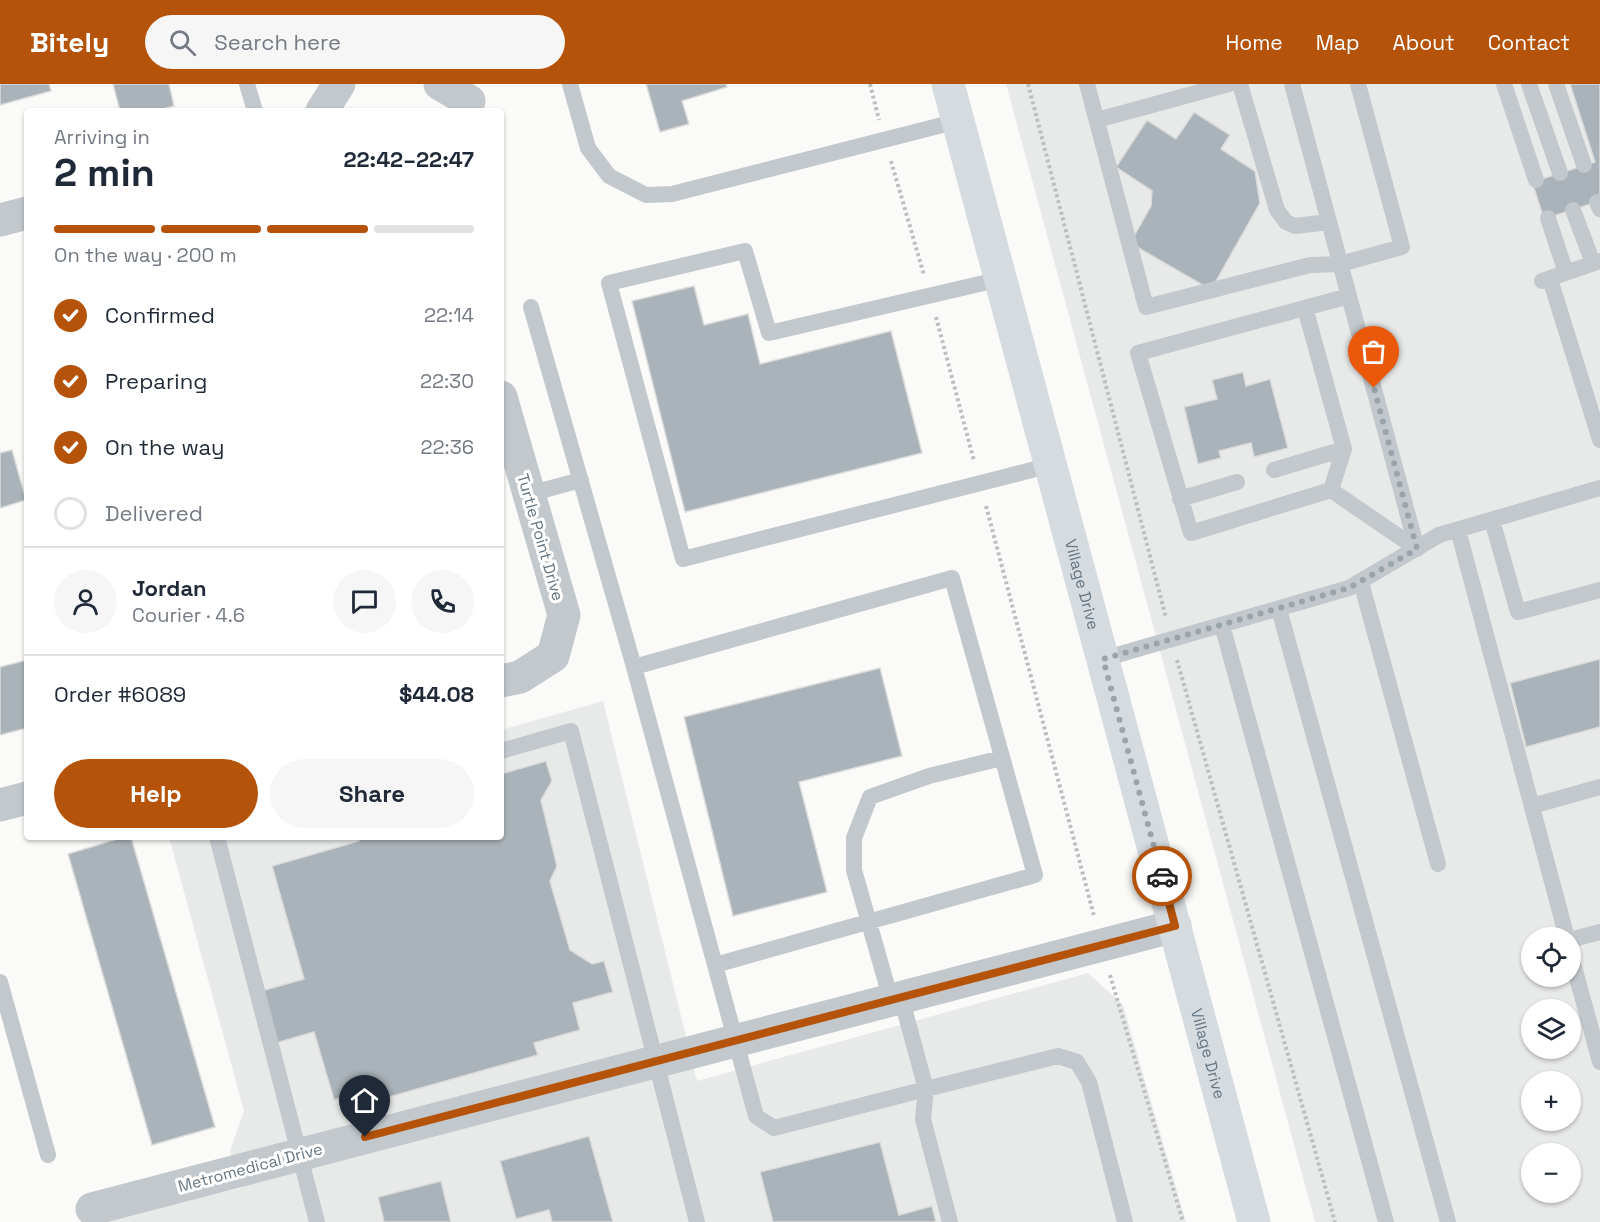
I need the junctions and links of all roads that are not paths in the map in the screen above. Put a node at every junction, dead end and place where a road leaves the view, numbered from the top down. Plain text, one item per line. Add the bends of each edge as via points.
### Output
1 (247, 84) edge
2 (339, 84) edge
3 (440, 84) edge
4 (570, 84) edge
5 (1088, 84) edge
6 (1228, 84) edge
7 (1240, 84) edge
8 (1292, 84) edge
9 (1358, 84) edge
10 (1504, 84) edge
11 (1529, 84) edge
12 (1556, 84) edge
13 (954, 85) edge
14 (469, 101) dead end
15 (254, 108) edge
16 (324, 108) edge
17 (1097, 120) junction
18 (958, 121) junction
19 (1584, 165) dead end
20 (1560, 173) dead end
21 (1536, 180) dead end
22 (1573, 210) dead end
23 (24, 214) edge
24 (1548, 218) dead end
25 (0, 220) edge
26 (1329, 222) junction
27 (1597, 262) edge
28 (1341, 264) junction
29 (1566, 273) junction
30 (1001, 279) junction
31 (1349, 296) junction
32 (531, 307) dead end
33 (1305, 308) junction
34 (504, 407) edge
35 (1600, 440) edge
36 (1344, 449) junction
37 (1051, 465) junction
38 (1274, 470) dead end
39 (581, 480) junction
40 (1237, 482) dead end
41 (1600, 488) edge
42 (1331, 490) junction
43 (529, 494) junction
44 (1180, 499) junction
45 (1492, 520) junction
46 (1458, 530) junction
47 (1417, 549) junction
48 (1361, 582) junction
49 (1600, 590) edge
50 (1280, 609) junction
51 (1222, 625) junction
52 (1103, 659) junction
53 (634, 667) junction
54 (504, 680) edge
55 (504, 750) edge
56 (1002, 758) junction
57 (1600, 787) edge
58 (24, 799) edge
59 (0, 805) edge
60 (1532, 806) junction
61 (218, 840) edge
62 (1438, 864) dead end
63 (869, 921) junction
64 (1175, 926) junction
65 (1564, 927) edge
66 (1600, 932) edge
67 (1581, 937) edge
68 (715, 965) junction
69 (0, 982) edge
70 (1580, 987) edge
71 (896, 999) junction
72 (737, 1040) junction
73 (656, 1062) junction
74 (1600, 1062) edge
75 (926, 1089) junction
76 (48, 1155) dead end
77 (298, 1155) junction
78 (88, 1216) edge
79 (317, 1222) edge
80 (697, 1222) edge
81 (950, 1222) edge
82 (1125, 1222) edge
83 (1254, 1222) edge
84 (1386, 1222) edge
85 (1448, 1222) edge

1 - 15 lane
2 - 16 street
3 - 14 street
4 - 18 lane via 588,148 609,176 646,195 672,194
5 - 17 lane
6 - 17 lane
7 - 26 lane via 1277,210 1295,226
8 - 26 lane
9 - 28 lane via 1402,247
10 - 21 lane
11 - 20 lane
12 - 19 lane
13 - 18 main road, Village Drive
17 - 28 lane via 1146,307 1310,265
18 - 30 main road, Village Drive
22 - 27 lane
23 - 25 street
24 - 29 lane
26 - 28 lane
27 - 29 lane
28 - 31 lane
29 - 35 lane via 1545,280
30 - 37 main road, Village Drive
30 - 37 lane via 769,333 745,251 609,284 683,559
31 - 33 lane
31 - 47 lane
32 - 39 lane
33 - 36 lane
33 - 44 lane via 1138,353
34 - 43 street, Turtle Point Drive
36 - 38 lane
36 - 42 lane
37 - 52 main road, Village Drive
39 - 43 lane
39 - 53 lane
40 - 44 lane
41 - 45 lane
42 - 44 lane via 1191,533
42 - 47 lane
43 - 54 street, Turtle Point Drive via 564,615 553,656 520,677
45 - 46 lane
45 - 49 lane via 1518,612
46 - 47 lane via 1440,535
46 - 60 lane
47 - 48 lane
48 - 50 lane
48 - 62 lane
50 - 51 lane
50 - 85 lane
51 - 52 lane
51 - 84 lane
52 - 64 main road, Village Drive
53 - 56 lane via 952,578
53 - 68 lane
55 - 73 lane via 571,731
56 - 63 lane via 929,776 870,797 854,838 854,870
56 - 63 lane via 1035,875
57 - 60 lane
58 - 59 street
60 - 65 lane
61 - 77 lane
63 - 68 lane
63 - 71 lane
64 - 71 street, Metromedical Drive
64 - 83 main road, Village Drive
66 - 67 lane
68 - 72 lane
69 - 76 lane
70 - 74 lane
71 - 72 street, Metromedical Drive
71 - 75 lane
72 - 73 street, Metromedical Drive
72 - 75 lane via 756,1116 774,1128
73 - 77 street, Metromedical Drive
73 - 80 lane
75 - 81 lane via 923,1119
75 - 82 lane via 1058,1056 1077,1062 1089,1082
77 - 78 street, Metromedical Drive
77 - 79 lane

